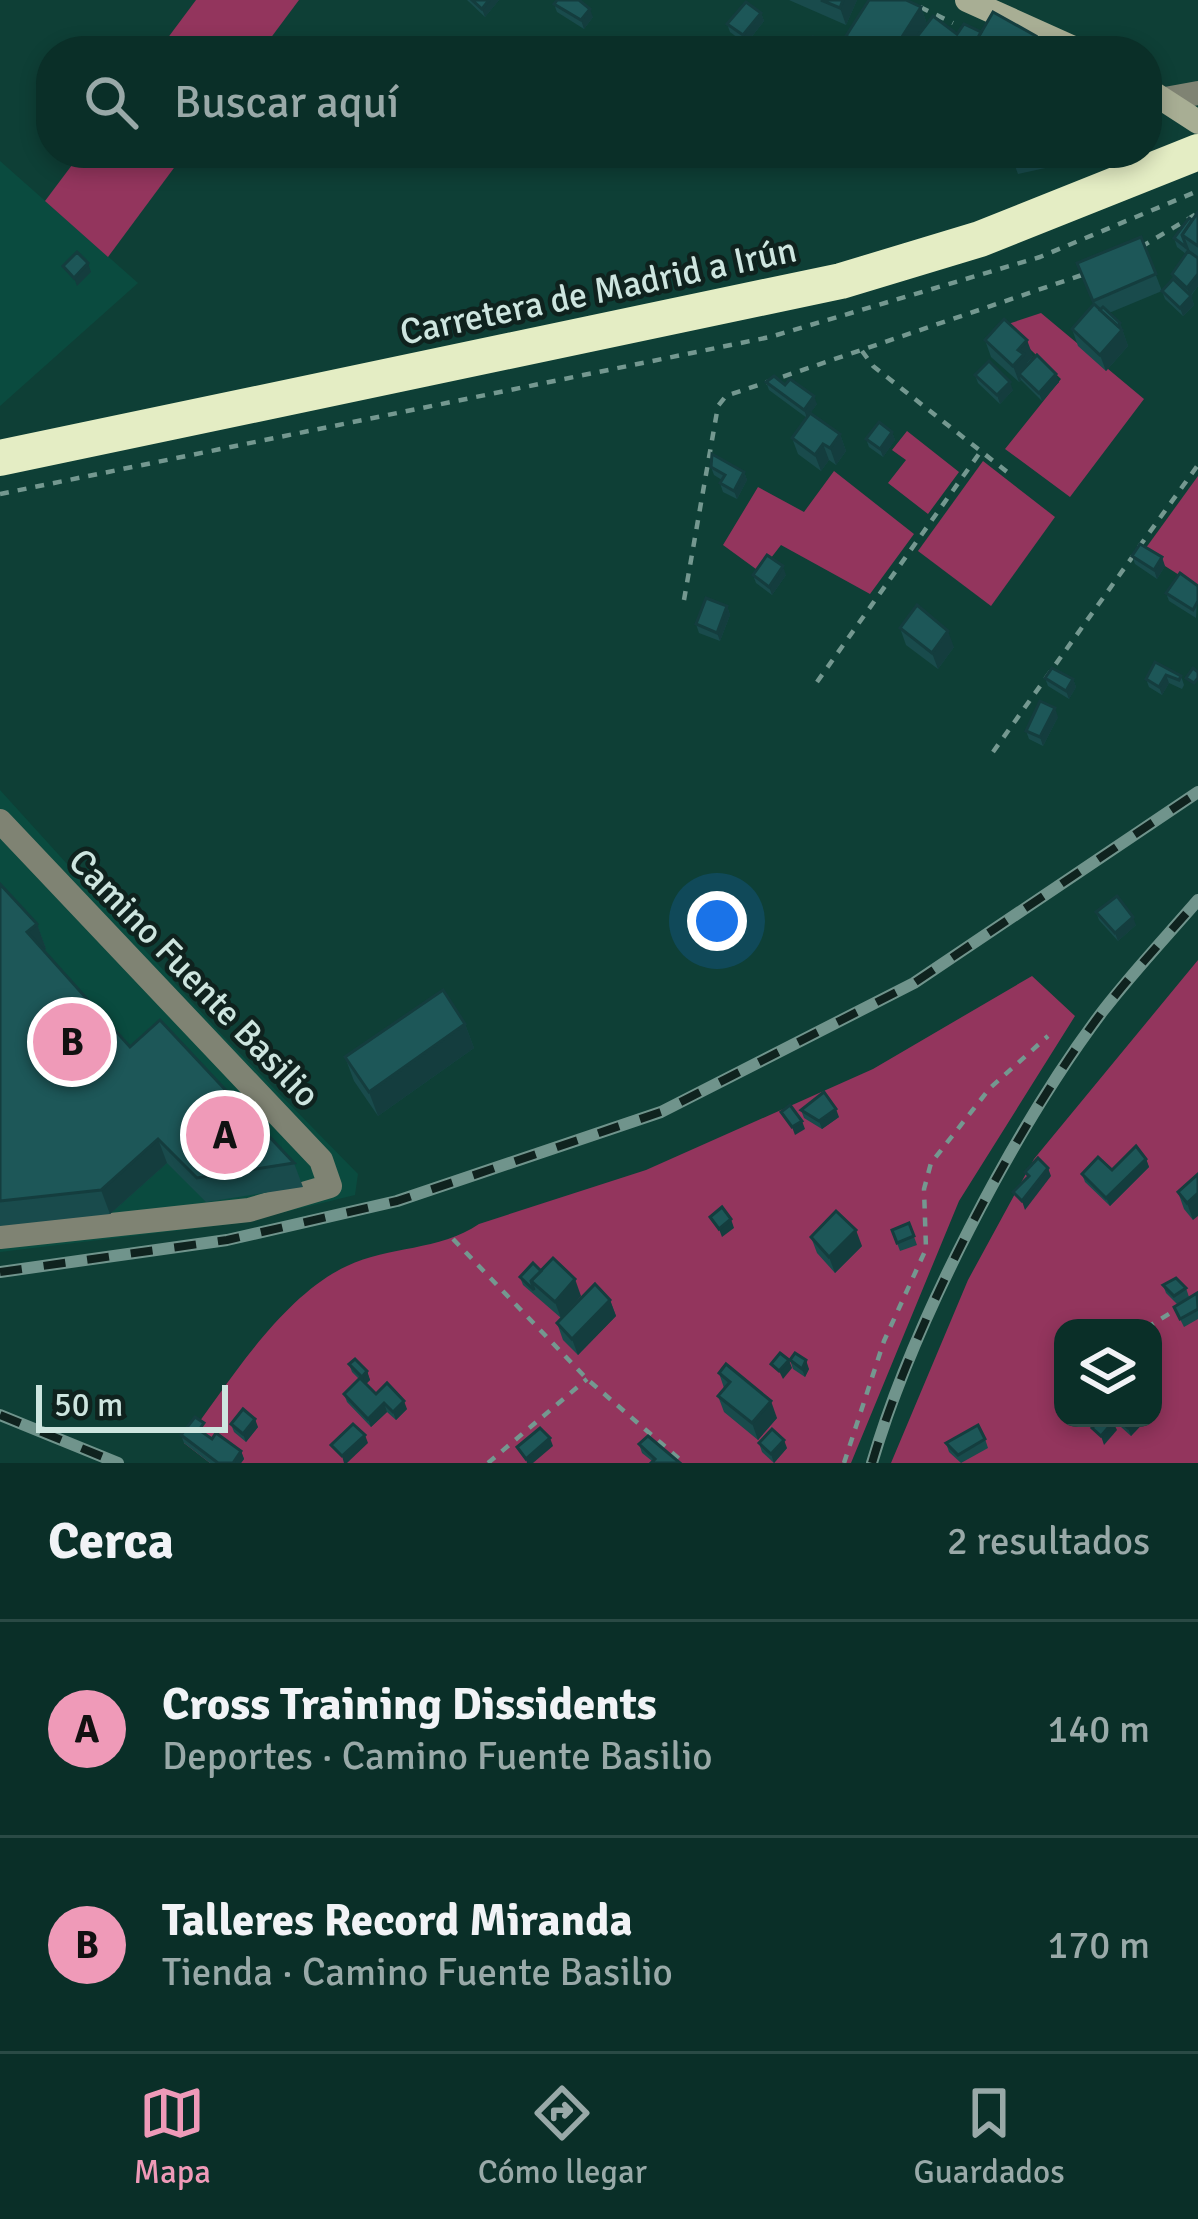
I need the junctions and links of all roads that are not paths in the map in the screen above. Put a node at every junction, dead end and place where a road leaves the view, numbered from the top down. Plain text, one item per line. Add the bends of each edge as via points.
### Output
1 (967, 0) edge
2 (1047, 36) edge
3 (1198, 93) edge
4 (1162, 94) edge
5 (1162, 98) edge
6 (1198, 122) edge
7 (1198, 152) edge
8 (1162, 166) edge
9 (1158, 168) edge
10 (1198, 176) edge
11 (0, 458) edge
12 (0, 478) edge
13 (0, 821) edge
14 (0, 1237) edge

1 - 2 street
3 - 4 street
5 - 6 street
7 - 8 highway, Carretera de Madrid a Irún
9 - 11 highway, Carretera de Madrid a Irún via 980,239 841,281
10 - 12 highway, Carretera de Madrid a Irún via 901,289
13 - 14 street, Camino Fuente Basilio via 321,1160 330,1186 249,1210

